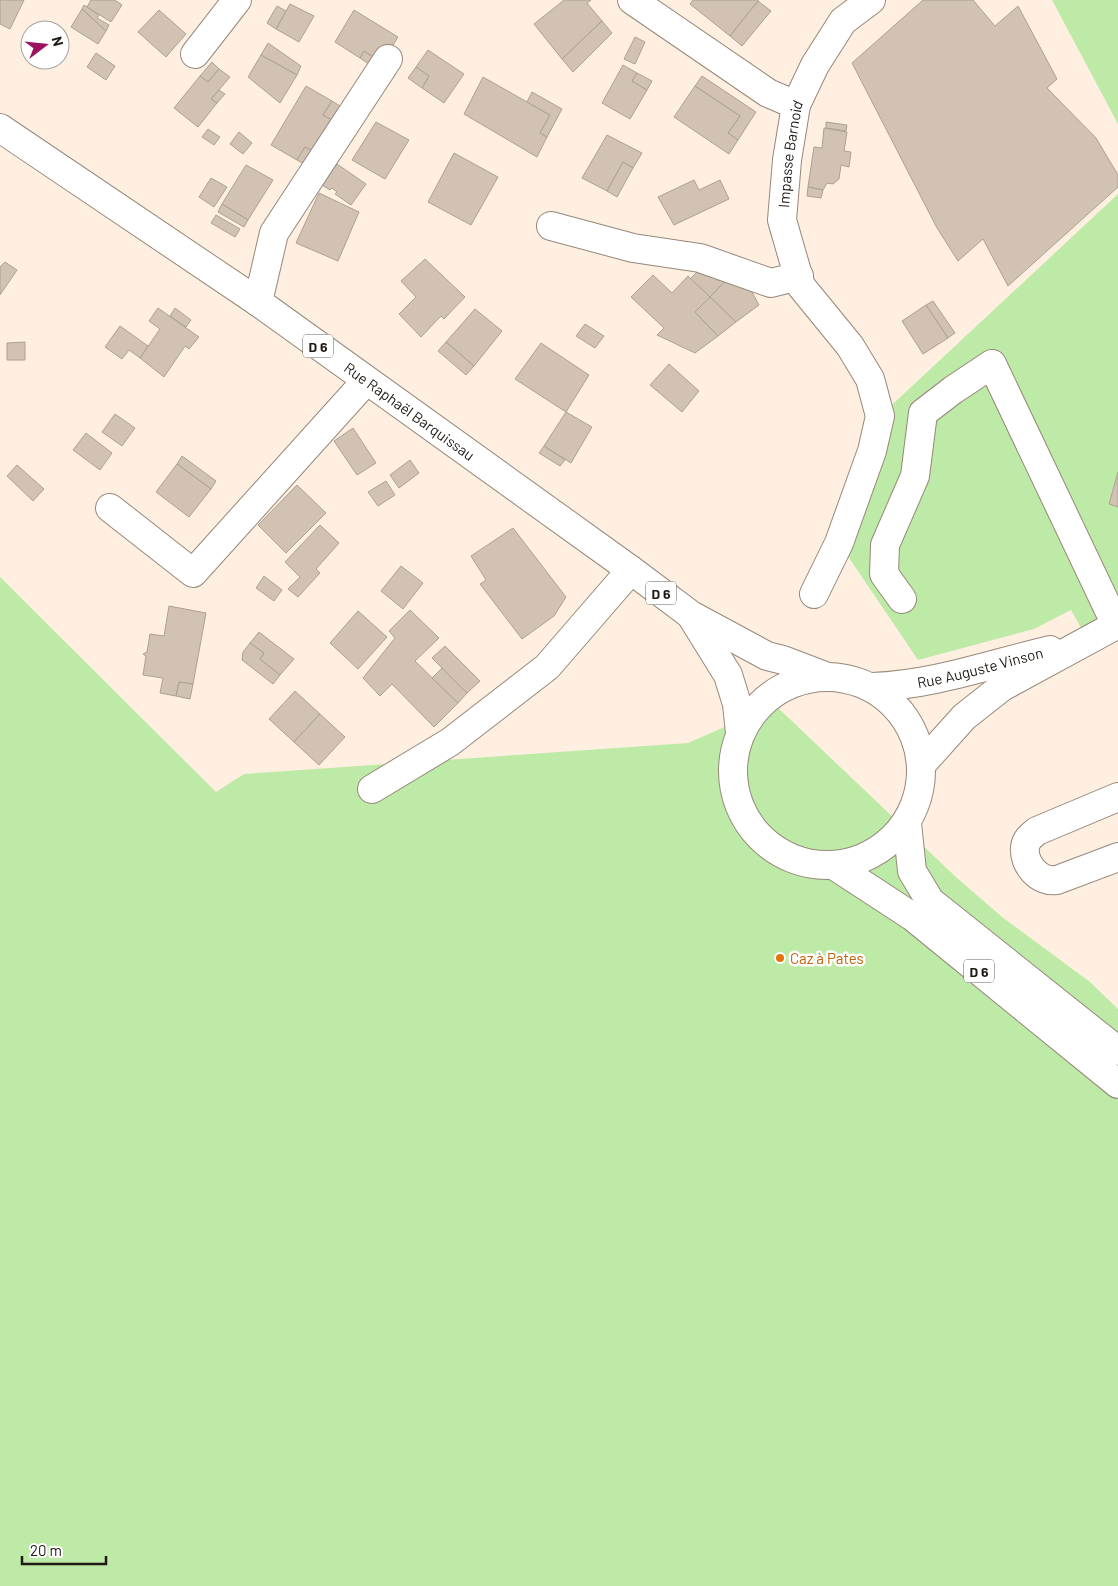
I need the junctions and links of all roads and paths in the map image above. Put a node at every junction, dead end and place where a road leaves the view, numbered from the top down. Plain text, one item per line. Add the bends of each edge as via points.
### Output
1 (237, 0) edge
2 (632, 0) edge
3 (871, 0) edge
4 (195, 54) dead end
5 (388, 59) dead end
6 (796, 105) junction
7 (0, 129) edge
8 (551, 226) dead end
9 (798, 276) junction
10 (258, 302) junction
11 (366, 381) junction
12 (110, 508) dead end
13 (631, 570) junction
14 (814, 594) dead end
15 (902, 599) dead end
16 (691, 615) junction
17 (1117, 624) edge
18 (1088, 640) junction
19 (825, 676) junction
20 (872, 687) junction
21 (740, 733) junction
22 (921, 765) junction
23 (372, 789) dead end
24 (1118, 797) edge
25 (907, 823) junction
26 (1118, 857) edge
27 (835, 866) junction
28 (1118, 1051) edge
29 (1118, 1084) edge

1 - 4 main road
2 - 6 main road via 768,93
3 - 6 main road, Impasse Barnoid via 843,21 815,65
5 - 10 main road via 274,233
6 - 9 main road, Impasse Barnoid via 782,220
7 - 10 main road, Rue Raphaël Barquissau / D 6
8 - 9 main road via 633,248 700,258 771,283
9 - 14 main road, Impasse Barnoid via 801,286 850,346 870,379 880,416 872,451 839,543
10 - 11 main road, Rue Raphaël Barquissau / D 6
11 - 12 main road via 193,573
11 - 13 main road, Rue Raphaël Barquissau / D 6
13 - 16 main road, Rue Raphaël Barquissau / D 6
13 - 23 main road via 547,667 450,742
15 - 17 main road via 884,574 884,545 915,476 923,413 992,364
16 - 19 main road, Rue Raphaël Barquissau / D 6 via 767,656
16 - 21 main road, Rue Raphaël Barquissau / D 6 via 728,675 737,704
17 - 18 main road, Rue Auguste Vinson
18 - 20 main road, Rue Auguste Vinson via 936,679 901,686
18 - 22 main road, Rue Auguste Vinson via 1002,687 964,718
19 - 20 main road via 849,678
19 - 21 main road via 798,680 774,692 754,710
20 - 22 main road via 897,707 914,734
21 - 27 main road via 733,760 734,788 748,822 759,837 781,854 807,864
22 - 25 main road via 919,795
24 - 26 main road via 1037,831 1025,847 1027,860 1037,876 1049,882
25 - 27 main road via 888,844 863,859
25 - 28 main road, D 6 via 912,871 930,901
27 - 29 main road, D 6 via 913,917

